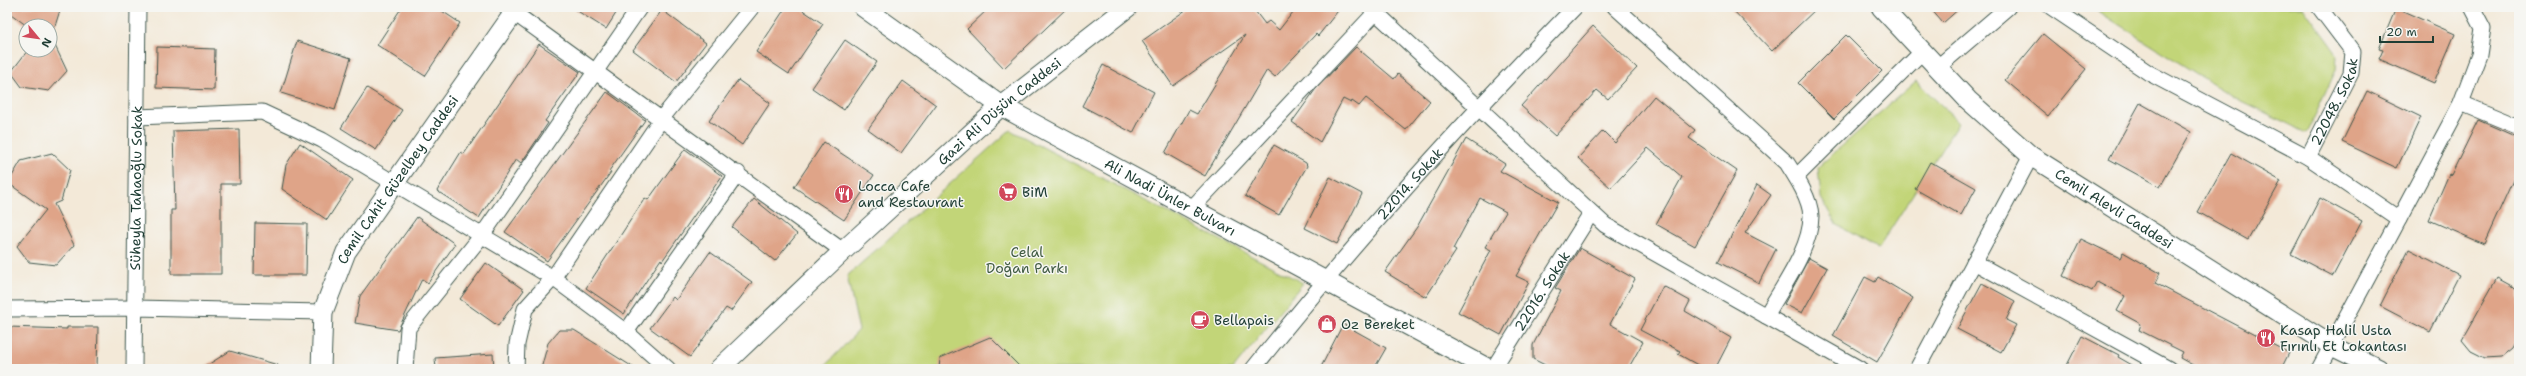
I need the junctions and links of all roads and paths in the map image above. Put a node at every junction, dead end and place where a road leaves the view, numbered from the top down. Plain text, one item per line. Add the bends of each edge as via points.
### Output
1 (138, 7) edge
2 (640, 7) edge
3 (752, 7) edge
4 (863, 7) edge
5 (1128, 7) edge
6 (1575, 7) edge
7 (1616, 7) edge
8 (1881, 7) edge
9 (2008, 7) edge
10 (2051, 7) edge
11 (2319, 7) edge
12 (2472, 7) edge
13 (513, 8) edge
14 (1373, 10) edge
15 (1923, 51) junction
16 (1938, 67) junction
17 (597, 71) junction
18 (2460, 103) junction
19 (1002, 106) junction
20 (1477, 108) junction
21 (137, 117) junction
22 (662, 118) junction
23 (2519, 127) edge
24 (2031, 156) junction
25 (2308, 157) junction
26 (738, 173) junction
27 (1796, 177) junction
28 (394, 183) junction
29 (1192, 208) junction
30 (1591, 213) junction
31 (2399, 219) junction
32 (483, 234) junction
33 (843, 251) junction
34 (1974, 262) junction
35 (553, 278) junction
36 (1325, 279) junction
37 (136, 308) junction
38 (7, 309) edge
39 (323, 312) junction
40 (1766, 316) junction
41 (626, 332) junction
42 (2332, 346) junction
43 (134, 369) edge
44 (321, 369) edge
45 (405, 369) edge
46 (516, 369) edge
47 (668, 369) edge
48 (719, 369) edge
49 (1253, 369) edge
50 (1489, 369) edge
51 (1493, 369) edge
52 (1860, 369) edge
53 (1916, 369) edge
54 (2168, 369) edge
55 (2319, 369) edge
56 (2379, 369) edge

1 - 21 street, Süheyla Tahaoğlu Sokak
2 - 17 street
3 - 22 street
4 - 19 street, Ali Nadi Ünler Bulvarı
5 - 19 street, Gazi Ali Düşün Caddesi
6 - 20 street, 22014. Sokak
7 - 27 street via 1787,162
8 - 15 street, Cemil Alevli Caddesi
9 - 16 street
10 - 25 street via 2149,73
11 - 25 street, 22048. Sokak via 2353,52 2351,73
12 - 18 street via 2483,28 2479,56
13 - 17 street
13 - 28 street, Cemil Cahit Güzelbey Caddesi
14 - 20 street
14 - 29 street
15 - 16 street, Cemil Alevli Caddesi
15 - 27 street
16 - 24 street, Cemil Alevli Caddesi via 1968,100
17 - 22 street
17 - 32 street
18 - 23 street
18 - 31 street
19 - 29 street, Ali Nadi Ünler Bulvarı
19 - 33 street, Gazi Ali Düşün Caddesi
20 - 30 street
20 - 36 street, 22014. Sokak
21 - 28 street via 262,112 322,140
21 - 37 street, Süheyla Tahaoğlu Sokak
22 - 26 street
22 - 35 street
24 - 34 street
24 - 42 street, Cemil Alevli Caddesi
25 - 31 street
26 - 33 street
26 - 41 street
27 - 40 street via 1811,214 1808,239
28 - 32 street
28 - 39 street, Cemil Cahit Güzelbey Caddesi via 346,252
29 - 36 street, Ali Nadi Ünler Bulvarı
30 - 40 street via 1605,225
30 - 51 street, 22016. Sokak
31 - 42 street
32 - 35 street
32 - 45 street via 408,328
33 - 48 street, Gazi Ali Düşün Caddesi
34 - 53 street
34 - 54 street
35 - 41 street
35 - 46 street via 525,309 517,344
36 - 49 street, 22014. Sokak
36 - 50 street, Ali Nadi Ünler Bulvarı
37 - 38 street
37 - 39 street
37 - 43 street, Süheyla Tahaoğlu Sokak
39 - 44 street, Cemil Cahit Güzelbey Caddesi
40 - 52 street
41 - 47 street
42 - 55 street
42 - 56 street, Cemil Alevli Caddesi

